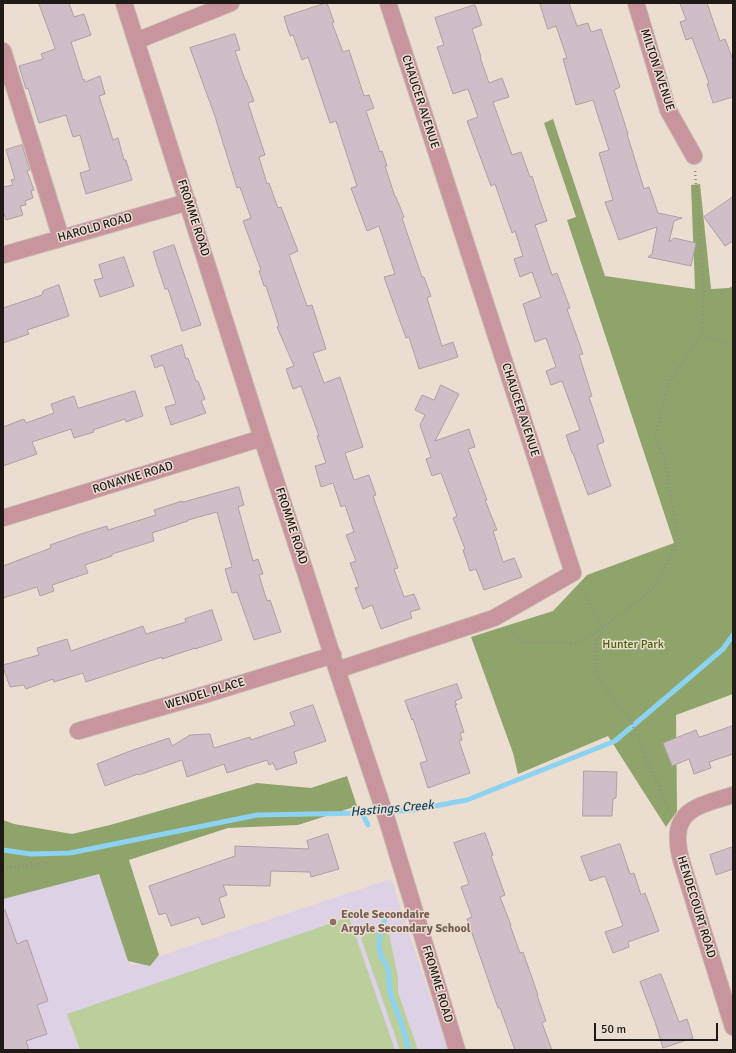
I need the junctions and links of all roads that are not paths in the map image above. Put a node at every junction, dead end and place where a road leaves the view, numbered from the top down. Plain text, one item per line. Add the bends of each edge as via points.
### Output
1 (124, 3) edge
2 (230, 3) edge
3 (388, 3) edge
4 (636, 3) edge
5 (136, 41) junction
6 (3, 51) edge
7 (694, 156) road end
8 (188, 202) junction
9 (61, 238) junction
10 (3, 255) edge
11 (262, 438) junction
12 (3, 518) edge
13 (335, 662) junction
14 (78, 732) dead end
15 (733, 795) edge
16 (733, 1027) edge
17 (457, 1050) edge

1 - 5 street, FROMME ROAD
2 - 5 street
3 - 13 street, CHAUCER AVENUE via 574,573 494,618
4 - 7 street, MILTON AVENUE via 668,110
5 - 8 street, FROMME ROAD
6 - 9 street
8 - 9 street, HAROLD ROAD
8 - 11 street, FROMME ROAD
9 - 10 street, HAROLD ROAD
11 - 12 street, RONAYNE ROAD
11 - 13 street, FROMME ROAD
13 - 14 street, WENDEL PLACE via 207,694
13 - 17 street, FROMME ROAD via 387,820
15 - 16 street, HENDECOURT ROAD via 690,810 680,822 677,840

